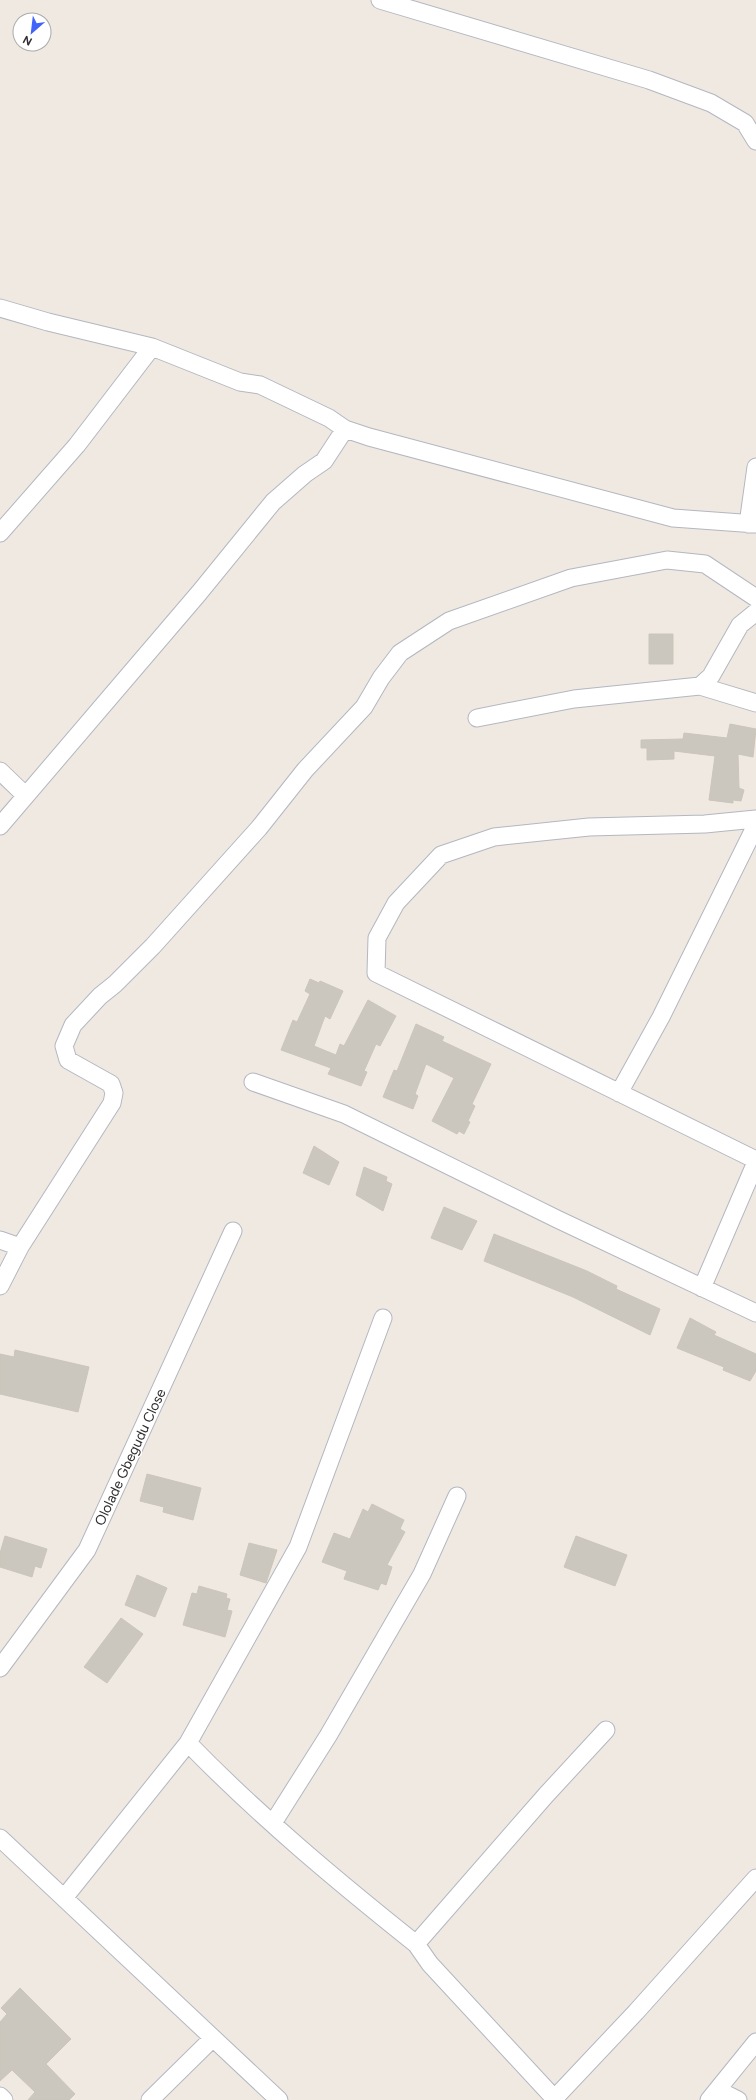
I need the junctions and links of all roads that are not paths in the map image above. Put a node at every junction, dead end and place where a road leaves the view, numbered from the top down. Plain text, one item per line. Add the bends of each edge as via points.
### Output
1 (380, 0) edge
2 (756, 141) edge
3 (0, 308) edge
4 (152, 347) junction
5 (345, 429) junction
6 (756, 467) edge
7 (752, 524) edge
8 (0, 533) edge
9 (756, 598) edge
10 (756, 612) edge
11 (700, 686) junction
12 (756, 703) edge
13 (478, 718) dead end
14 (0, 771) edge
15 (25, 795) junction
16 (756, 819) edge
17 (756, 825) edge
18 (0, 826) edge
19 (252, 1082) dead end
20 (619, 1093) junction
21 (756, 1161) edge
22 (233, 1231) dead end
23 (0, 1240) edge
24 (20, 1247) junction
25 (0, 1286) edge
26 (702, 1288) junction
27 (756, 1313) edge
28 (383, 1318) dead end
29 (457, 1496) dead end
30 (0, 1668) edge
31 (606, 1730) dead end
32 (188, 1744) junction
33 (273, 1823) junction
34 (0, 1838) edge
35 (756, 1878) edge
36 (64, 1898) junction
37 (416, 1944) junction
38 (213, 2038) junction
39 (756, 2042) edge
40 (713, 2095) edge
41 (0, 2096) edge
42 (553, 2099) edge
43 (4, 2100) edge
44 (150, 2100) edge
45 (279, 2100) edge
46 (738, 2100) edge

1 - 2 street via 649,80 711,103 745,124
3 - 4 street
4 - 5 street via 240,382 260,385 329,418
4 - 8 street via 78,445
5 - 7 street via 673,518
5 - 15 street via 324,461 273,502 199,593
6 - 7 street
9 - 24 street via 705,564 667,560 571,578 449,621 400,653 364,707 305,770 259,828 154,946 73,1025 64,1046 68,1060 111,1084 114,1093 112,1103
10 - 11 street via 740,625 711,676
11 - 12 street
11 - 13 street via 574,699
14 - 15 street
15 - 18 street
16 - 20 street via 705,824 589,826 494,837 441,855 396,903 377,938 376,973
17 - 20 street via 661,1017
19 - 26 street via 344,1114
20 - 21 street
21 - 26 street
22 - 30 street, Ololade Gbegudu Close via 87,1550
23 - 24 street
24 - 25 street
26 - 27 street
28 - 32 street via 298,1547
29 - 33 street via 422,1574 328,1736
31 - 37 street
32 - 33 street via 232,1789
32 - 36 street
33 - 37 street via 346,1888
34 - 36 street
35 - 42 street via 636,2012
36 - 38 street
37 - 42 street via 430,1964
38 - 44 street
38 - 45 street
39 - 40 street
40 - 46 street
41 - 43 street

